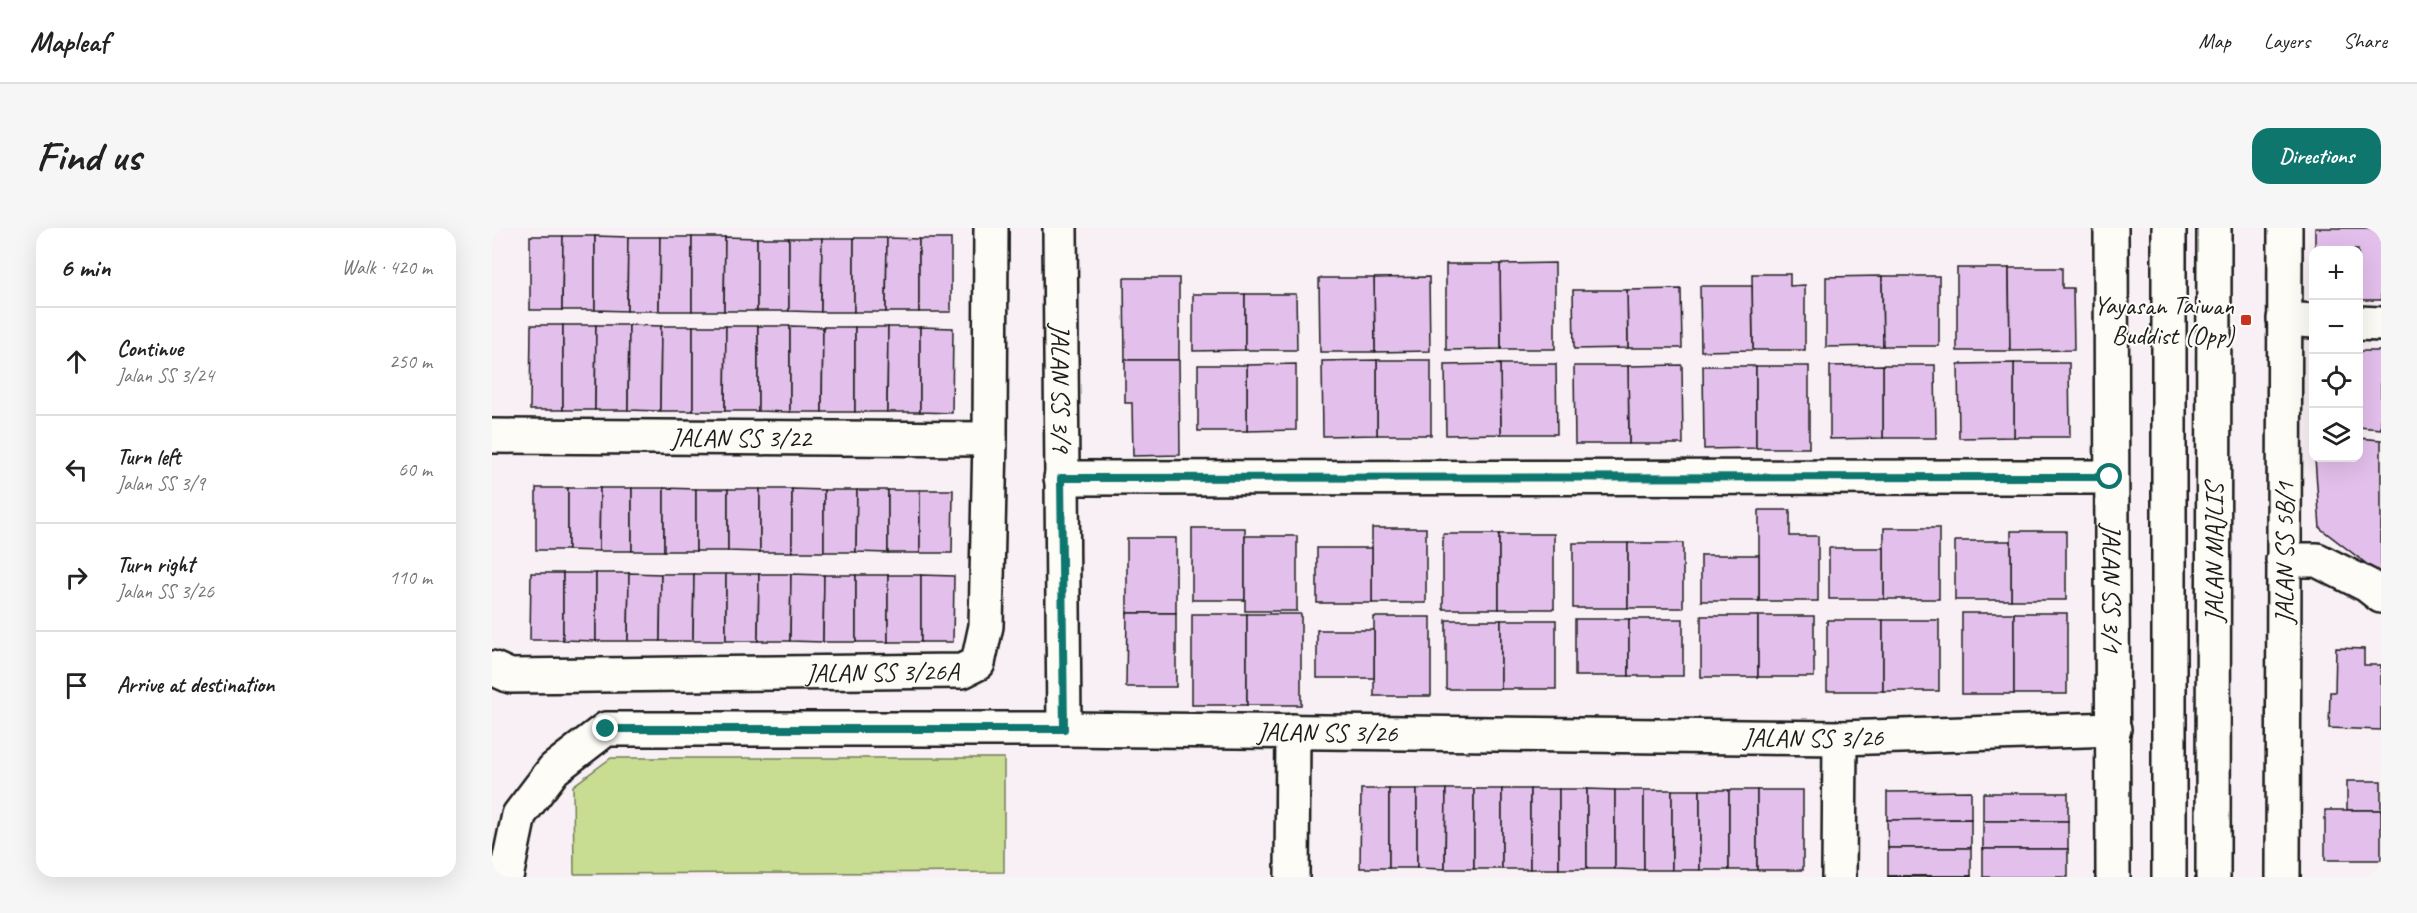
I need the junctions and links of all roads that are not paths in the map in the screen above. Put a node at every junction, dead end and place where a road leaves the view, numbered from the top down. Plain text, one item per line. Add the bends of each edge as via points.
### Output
1 (991, 228) edge
2 (1060, 228) edge
3 (2111, 228) edge
4 (2169, 228) edge
5 (2214, 228) edge
6 (2285, 228) edge
7 (2299, 320) edge
8 (2363, 323) edge
9 (2381, 324) edge
10 (492, 436) edge
11 (990, 439) junction
12 (2110, 477) junction
13 (1061, 478) junction
14 (2283, 560) junction
15 (2381, 596) edge
16 (492, 668) edge
17 (1064, 729) junction
18 (2114, 729) junction
19 (1293, 731) junction
20 (1840, 738) junction
21 (506, 877) edge
22 (1292, 877) edge
23 (1839, 877) edge
24 (2113, 877) edge
25 (2169, 877) edge
26 (2212, 877) edge
27 (2283, 877) edge

1 - 11 street, JALAN SS 3/26A
2 - 13 street, JALAN SS 3/9
3 - 12 street, JALAN SS 3/1
4 - 25 street, JALAN MAJLIS
5 - 26 street, JALAN MAJLIS
6 - 7 street, JALAN SS 5B/1
7 - 14 street, JALAN SS 5B/1
8 - 9 street
10 - 11 street, JALAN SS 3/22
11 - 16 street, JALAN SS 3/26A via 986,626 978,663 962,671 510,676
12 - 13 street
12 - 18 street, JALAN SS 3/1
13 - 17 street, JALAN SS 3/9
14 - 15 street via 2317,560
14 - 27 street, JALAN SS 5B/1
17 - 19 street, JALAN SS 3/26
17 - 21 street, JALAN SS 3/26 via 606,729 554,769 519,815
18 - 20 street, JALAN SS 3/26
18 - 24 street, JALAN SS 3/1
19 - 20 street, JALAN SS 3/26
19 - 22 street
20 - 23 street

